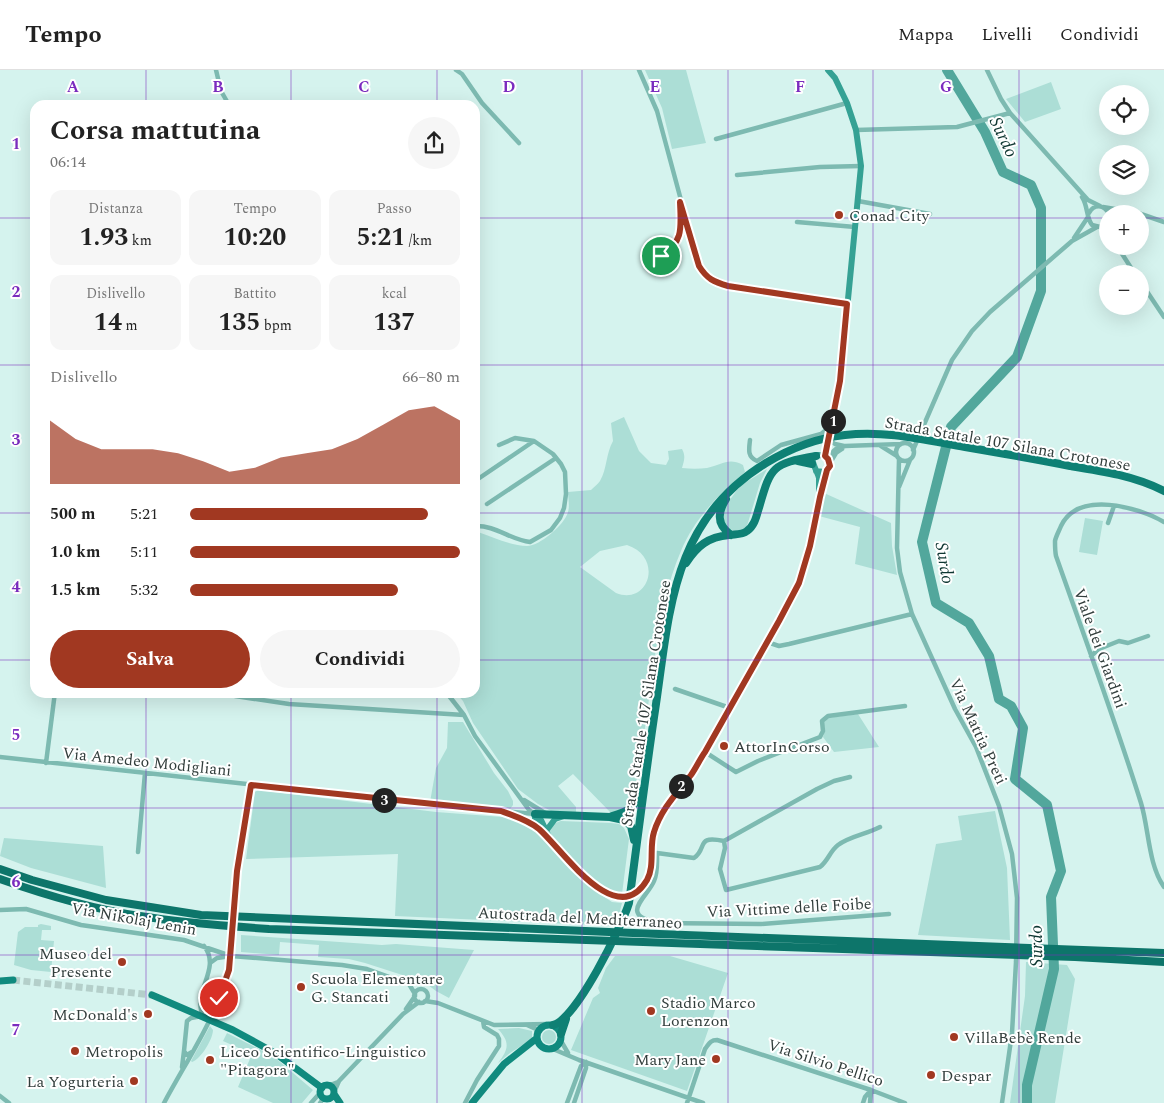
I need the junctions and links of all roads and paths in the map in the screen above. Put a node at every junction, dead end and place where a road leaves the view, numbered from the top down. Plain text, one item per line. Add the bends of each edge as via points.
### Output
1 (216, 70) edge
2 (456, 70) edge
3 (639, 70) edge
4 (828, 70) edge
5 (987, 70) edge
6 (226, 100) edge
7 (480, 100) edge
8 (480, 100) edge
9 (847, 103) junction
10 (1010, 113) junction
11 (856, 130) junction
12 (716, 139) dead end
13 (519, 143) dead end
14 (861, 166) junction
15 (737, 175) dead end
16 (1074, 186) junction
17 (858, 201) junction
18 (680, 202) junction
19 (1099, 205) edge
20 (1099, 207) edge
21 (930, 214) dead end
22 (1088, 216) junction
23 (1149, 218) edge
24 (798, 222) dead end
25 (1164, 222) edge
26 (855, 227) junction
27 (1099, 227) joint
28 (1072, 241) junction
29 (652, 258) dead end
30 (1149, 294) edge
31 (847, 304) junction
32 (1164, 317) edge
33 (925, 422) junction
34 (831, 428) junction
35 (750, 440) dead end
36 (829, 440) junction
37 (534, 441) junction
38 (901, 444) junction
39 (908, 444) junction
40 (499, 445) dead end
41 (845, 446) junction
42 (881, 446) junction
43 (913, 450) junction
44 (823, 457) junction
45 (556, 458) junction
46 (898, 458) junction
47 (910, 459) junction
48 (794, 460) junction
49 (814, 468) junction
50 (827, 470) junction
51 (480, 479) edge
52 (736, 485) junction
53 (1164, 491) edge
54 (897, 494) junction
55 (820, 497) junction
56 (487, 504) dead end
57 (1114, 506) junction
58 (1108, 522) dead end
59 (1164, 522) edge
60 (480, 526) edge
61 (731, 535) junction
62 (678, 575) junction
63 (912, 614) junction
64 (1148, 636) dead end
65 (767, 642) junction
66 (1091, 656) junction
67 (675, 689) dead end
68 (54, 698) edge
69 (249, 698) edge
70 (451, 698) edge
71 (905, 706) dead end
72 (730, 708) junction
73 (464, 715) junction
74 (649, 752) junction
75 (705, 752) junction
76 (0, 757) edge
77 (46, 762) junction
78 (145, 773) junction
79 (850, 777) dead end
80 (251, 785) junction
81 (522, 799) junction
82 (501, 811) junction
83 (521, 813) junction
84 (535, 814) junction
85 (549, 815) junction
86 (564, 816) junction
87 (610, 817) junction
88 (538, 828) junction
89 (880, 828) dead end
90 (546, 831) junction
91 (724, 841) junction
92 (551, 842) junction
93 (138, 852) dead end
94 (654, 854) junction
95 (634, 864) junction
96 (0, 869) edge
97 (0, 879) edge
98 (1164, 887) edge
99 (0, 910) edge
100 (889, 914) dead end
101 (204, 946) junction
102 (1075, 953) junction
103 (1164, 953) edge
104 (231, 956) junction
105 (1164, 962) edge
106 (210, 963) junction
107 (13, 980) tunnel mouth
108 (0, 981) edge
109 (409, 984) junction
110 (421, 989) junction
111 (428, 994) junction
112 (152, 995) tunnel mouth
113 (415, 995) junction
114 (425, 1001) junction
115 (419, 1002) junction
116 (438, 1003) junction
117 (403, 1014) junction
118 (568, 1014) junction
119 (202, 1016) junction
120 (483, 1021) junction
121 (524, 1024) junction
122 (550, 1025) junction
123 (537, 1035) junction
124 (561, 1037) junction
125 (542, 1046) junction
126 (553, 1048) junction
127 (184, 1051) junction
128 (193, 1051) junction
129 (518, 1053) junction
130 (568, 1054) junction
131 (586, 1062) junction
132 (181, 1071) junction
133 (333, 1089) junction
134 (871, 1090) junction
135 (0, 1096) edge
136 (321, 1096) edge
137 (688, 1100) edge
138 (9, 1103) edge
139 (164, 1103) edge
140 (311, 1103) edge
141 (340, 1103) edge
142 (465, 1103) edge
143 (472, 1103) edge
144 (567, 1103) edge
145 (574, 1103) edge
146 (703, 1103) edge
147 (863, 1103) edge
148 (870, 1103) edge
149 (905, 1103) edge
150 (1002, 1103) edge

1 - 6 street
2 - 7 street
3 - 18 street via 657,111
4 - 9 main road
5 - 10 street
8 - 13 street
9 - 11 main road
9 - 12 street
10 - 11 street via 957,127
10 - 16 street
11 - 14 main road
14 - 15 street
14 - 17 main road
16 - 19 street via 1088,200
16 - 22 street via 1085,203
17 - 21 street
17 - 26 main road
18 - 29 street via 679,239 671,250
18 - 31 street via 699,266 713,282
20 - 22 street via 1091,209
22 - 27 street via 1090,223
22 - 28 street
23 - 25 street
24 - 26 street
26 - 31 main road
27 - 28 street
28 - 33 street via 990,312 961,346
30 - 32 street
31 - 34 main road via 840,381
33 - 39 street
33 - 43 street, Via Mattia Preti
34 - 35 street via 781,445 757,461 749,455
34 - 36 main road
34 - 44 main road
36 - 41 street
36 - 44 main road
37 - 40 street via 515,438
37 - 45 street
37 - 51 street
38 - 39 street
38 - 42 street
38 - 46 street, Via Mattia Preti via 897,448
39 - 43 street
41 - 42 street
41 - 44 street
42 - 46 street
43 - 47 street, Via Mattia Preti
44 - 48 highway
44 - 49 main road
44 - 50 main road
45 - 56 street
45 - 60 street via 565,472 566,494 564,508 551,530 530,542
46 - 47 street
46 - 54 street, Via Mattia Preti
47 - 54 street, Via Mattia Preti
48 - 49 highway
48 - 61 highway via 781,464 770,476 755,521 748,530
49 - 50 main road via 822,472
49 - 55 main road via 819,477
50 - 55 main road
52 - 53 highway, Strada Statale 107 Silana Crotonese via 799,446 845,435 887,434 1116,474
52 - 61 highway via 719,513 720,525
52 - 62 highway, Strada Statale 107 Silana Crotonese via 720,500 696,534
54 - 63 street, Via Mattia Preti via 900,572
55 - 65 main road via 803,572
57 - 58 street
57 - 59 street, Viale dei Giardini via 1148,514
57 - 66 street, Viale dei Giardini via 1100,504 1078,508 1063,522 1055,539 1056,556
61 - 62 highway via 709,539 700,545
62 - 74 highway, Strada Statale 107 Silana Crotonese via 671,600
63 - 65 street via 779,646
63 - 150 street, Via Mattia Preti via 976,748 1012,854 1016,962 1012,1033
64 - 66 street via 1099,648
65 - 72 main road
66 - 98 street, Viale dei Giardini via 1142,805 1156,876
67 - 72 street
68 - 77 street
69 - 73 street via 298,705
70 - 73 street
71 - 75 street via 828,716 822,720 820,737 736,772
72 - 75 main road
73 - 81 street via 475,736
74 - 87 highway via 634,806 628,812
74 - 95 highway, Strada Statale 107 Silana Crotonese
75 - 94 main road via 662,814 651,845
76 - 77 street, Via Amedeo Modigliani
77 - 78 street, Via Amedeo Modigliani
78 - 80 street, Via Amedeo Modigliani
78 - 93 street
79 - 91 street via 817,789
80 - 82 street, Via Amedeo Modigliani
80 - 128 street via 237,871 229,970
81 - 83 street
81 - 84 street
81 - 85 street
82 - 83 street, Via Amedeo Modigliani
82 - 88 main road
83 - 84 street, Via Amedeo Modigliani
84 - 85 highway
84 - 88 main road
84 - 90 main road
85 - 86 highway
86 - 87 highway
86 - 90 main road via 555,819
87 - 95 highway via 624,820 632,826
88 - 92 main road
89 - 91 street via 838,845 820,867 726,890 720,869
90 - 92 main road
91 - 94 street via 710,838 694,858
92 - 94 main road via 598,889 616,896 627,897 638,891 650,873
94 - 100 street, Via Vittime delle Foibe via 657,868 654,882 637,910 650,922 761,924
95 - 118 highway, Strada Statale 107 Silana Crotonese via 629,903 621,926 598,970
96 - 102 highway, Autostrada del Mediterraneo via 106,900 201,915 1000,946
97 - 102 highway, Autostrada del Mediterraneo via 30,890 139,916 269,929 1001,956
99 - 101 street, Via Nikolaj Lenin via 26,909 81,925 184,940
101 - 104 street, Via Nikolaj Lenin
101 - 106 street
102 - 103 highway, Autostrada del Mediterraneo
102 - 105 highway, Autostrada del Mediterraneo
104 - 106 street via 217,958
104 - 109 street via 342,965 367,969
106 - 119 street via 200,997
107 - 108 main road
109 - 110 street
109 - 113 street
110 - 111 street
110 - 113 street
111 - 114 street
111 - 116 street
112 - 119 main road
113 - 115 street
113 - 117 street
114 - 115 street
114 - 116 street
115 - 117 street
116 - 120 street
117 - 133 street
118 - 122 highway, Strada Statale 107 Silana Crotonese via 559,1023
118 - 124 highway, Strada Statale 107 Silana Crotonese
119 - 127 street via 187,1021
119 - 136 main road via 275,1054
120 - 121 street via 498,1025
120 - 142 street via 484,1027 497,1035 499,1046
121 - 122 street
121 - 123 street via 534,1028
122 - 123 main road via 541,1027
122 - 124 main road via 558,1028
123 - 125 main road
123 - 129 main road
124 - 126 main road
124 - 130 street
125 - 126 main road
125 - 129 main road
126 - 130 street
127 - 128 street via 187,1054
127 - 132 street
128 - 132 street
129 - 143 main road
130 - 131 street
131 - 137 street
131 - 144 street via 580,1066
131 - 145 street
132 - 139 street
133 - 136 main road
133 - 136 main road via 328,1098
133 - 141 main road
134 - 137 street, Via Silvio Pellico via 713,1040 706,1049
134 - 147 street
134 - 148 street
134 - 149 street, Via Silvio Pellico
135 - 138 street
136 - 140 street
137 - 146 street

